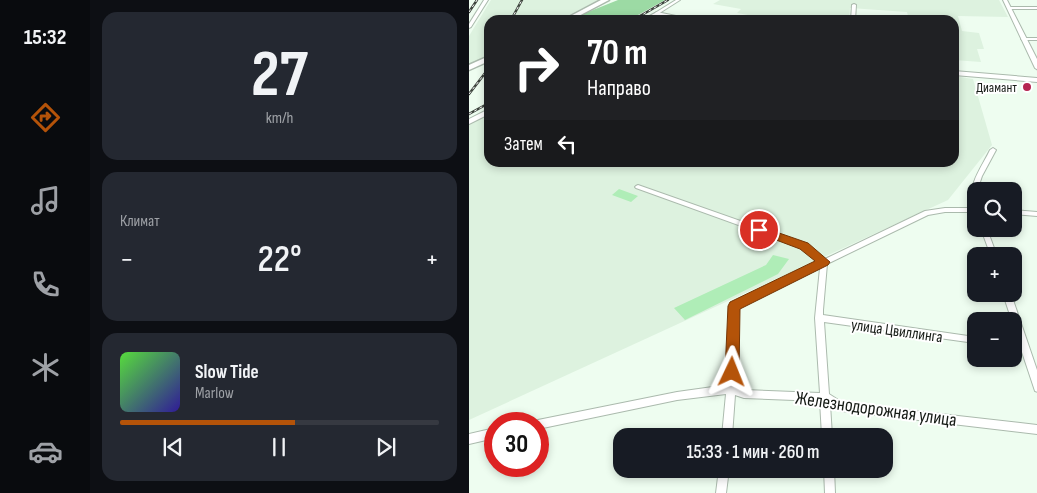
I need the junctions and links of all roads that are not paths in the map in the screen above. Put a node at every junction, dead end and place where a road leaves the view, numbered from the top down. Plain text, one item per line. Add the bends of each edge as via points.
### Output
1 (486, 0) edge
2 (606, 0) edge
3 (678, 0) edge
4 (1005, 0) edge
5 (855, 5) dead end
6 (1009, 8) junction
7 (1037, 8) edge
8 (657, 13) junction
9 (576, 15) edge
10 (653, 15) edge
11 (666, 15) edge
12 (854, 15) edge
13 (469, 27) edge
14 (1023, 39) junction
15 (1037, 39) edge
16 (1035, 56) edge
17 (484, 60) edge
18 (469, 68) edge
19 (1037, 68) edge
20 (959, 73) edge
21 (1037, 80) edge
22 (484, 114) edge
23 (469, 122) edge
24 (993, 150) dead end
25 (975, 182) edge
26 (638, 187) dead end
27 (967, 210) edge
28 (1022, 213) edge
29 (1037, 214) edge
30 (824, 262) junction
31 (1010, 302) edge
32 (819, 318) junction
33 (967, 339) edge
34 (1024, 346) joint
35 (1037, 388) edge
36 (731, 389) junction
37 (825, 397) junction
38 (549, 423) edge
39 (728, 428) edge
40 (827, 428) edge
41 (1037, 430) edge
42 (484, 436) edge
43 (469, 438) edge
44 (723, 478) edge
45 (829, 478) edge
46 (721, 493) edge
47 (830, 493) edge

1 - 13 street
2 - 9 main road
3 - 8 street
4 - 6 street
5 - 12 street
6 - 7 street
6 - 14 street
8 - 10 street
8 - 11 street
14 - 15 street
14 - 16 street
16 - 19 street
17 - 18 main road
20 - 21 street
22 - 23 street
24 - 25 street
26 - 30 street via 804,246
27 - 30 street via 927,213
28 - 29 street
30 - 32 street
30 - 36 street via 734,306
31 - 34 street
32 - 33 street, улица Цвиллинга
32 - 37 street
34 - 35 street
36 - 37 street, Железнодорожная улица via 744,394
36 - 38 street, Железнодорожная улица via 677,396
36 - 39 street
37 - 40 street
37 - 41 street, Железнодорожная улица via 842,407
42 - 43 street
44 - 46 street
45 - 47 street

